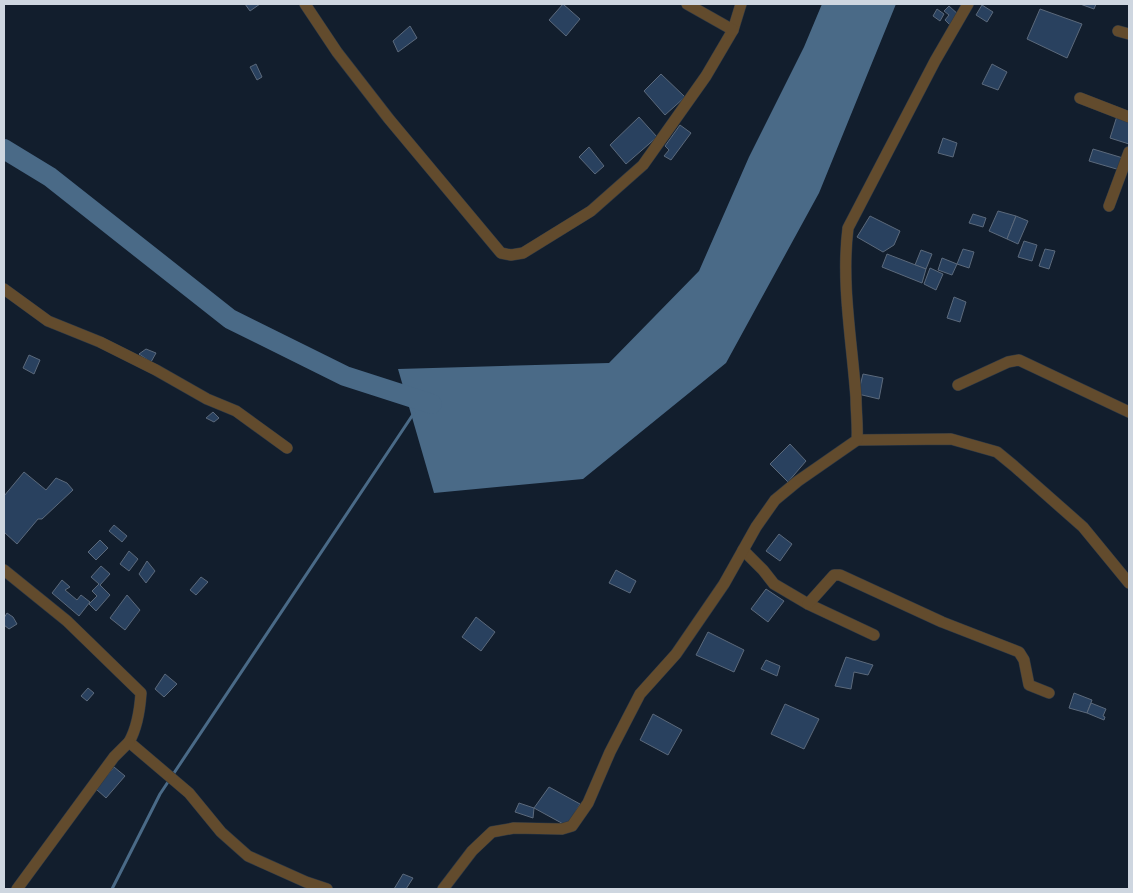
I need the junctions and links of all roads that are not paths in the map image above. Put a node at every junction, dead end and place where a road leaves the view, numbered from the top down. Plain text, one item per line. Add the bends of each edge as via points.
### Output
1 (304, 4) edge
2 (687, 4) edge
3 (741, 4) edge
4 (968, 4) edge
5 (733, 30) junction
6 (1080, 98) dead end
7 (1129, 117) edge
8 (1129, 152) edge
9 (1108, 206) dead end
10 (4, 289) edge
11 (958, 385) dead end
12 (1129, 412) edge
13 (857, 440) junction
14 (287, 448) dead end
15 (743, 550) junction
16 (4, 570) edge
17 (1129, 583) edge
18 (808, 604) junction
19 (874, 635) dead end
20 (1049, 692) dead end
21 (129, 742) junction
22 (17, 889) edge
23 (327, 889) edge
24 (443, 889) edge

1 - 5 street via 389,119 501,253 511,256 523,253 591,211 643,165 706,76
2 - 5 street
3 - 5 street
4 - 13 street via 935,60 848,228 845,250
6 - 7 street
8 - 9 street
10 - 14 street via 48,321 100,342 236,411
11 - 12 street via 1008,362 1020,360
13 - 15 street via 775,500
13 - 17 street via 951,439 997,452 1083,526
15 - 18 street via 774,584
15 - 24 street via 676,654 640,694 588,803 572,826 492,832 472,851
16 - 21 street via 67,621 141,692
18 - 19 street
18 - 20 street via 834,575 840,576 1019,652 1029,684
21 - 22 street via 114,757
21 - 23 street via 189,793 221,832 248,856

